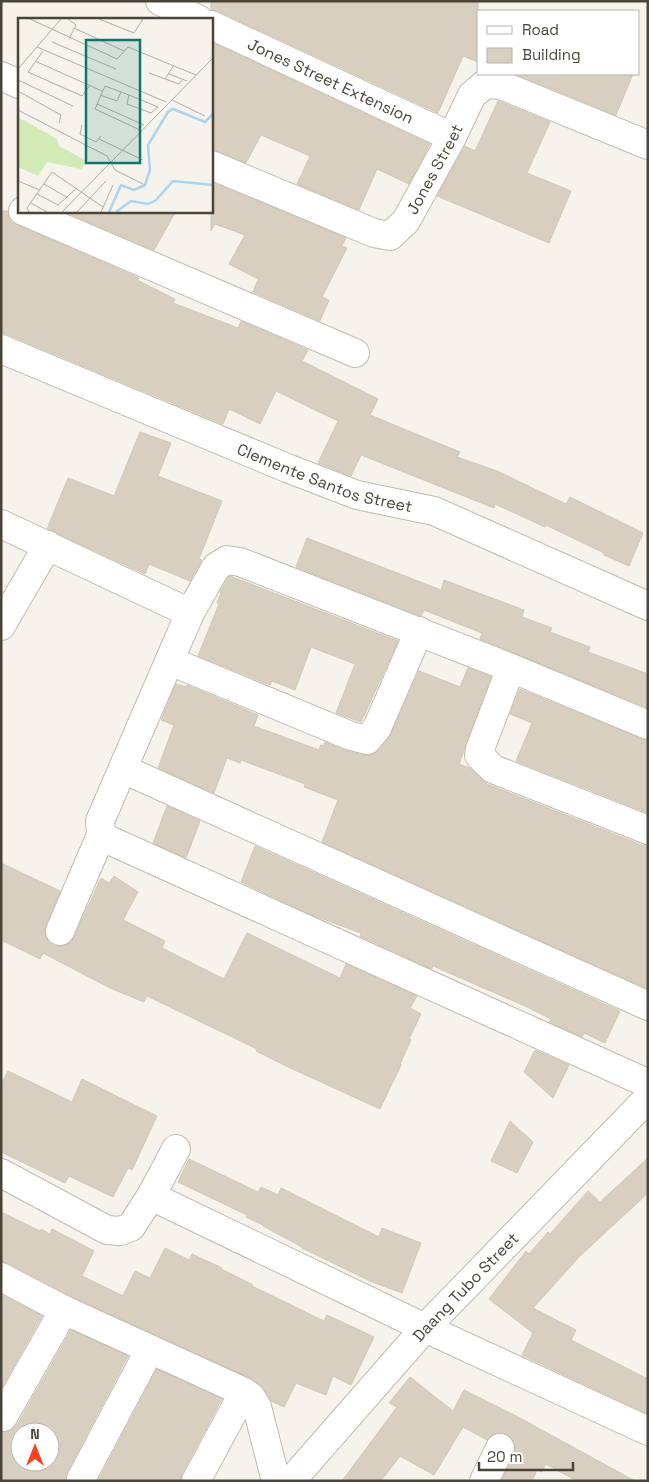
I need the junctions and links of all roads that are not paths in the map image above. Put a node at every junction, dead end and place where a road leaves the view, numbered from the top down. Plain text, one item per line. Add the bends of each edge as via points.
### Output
1 (160, 1) edge
2 (196, 18) edge
3 (212, 25) edge
4 (1, 76) edge
5 (18, 84) edge
6 (452, 137) junction
7 (648, 145) edge
8 (212, 164) edge
9 (1, 202) edge
10 (18, 210) edge
11 (24, 212) edge
12 (1, 349) edge
13 (355, 353) dead end
14 (1, 524) edge
15 (48, 545) junction
16 (648, 606) edge
17 (190, 613) junction
18 (1, 626) edge
19 (419, 631) junction
20 (170, 661) junction
21 (511, 668) junction
22 (648, 725) edge
23 (123, 769) junction
24 (648, 830) edge
25 (100, 835) junction
26 (60, 931) dead end
27 (648, 1006) edge
28 (643, 1102) edge
29 (176, 1149) dead end
30 (1, 1173) edge
31 (151, 1196) junction
32 (1, 1277) edge
33 (64, 1310) junction
34 (425, 1328) junction
35 (150, 1349) junction
36 (244, 1392) junction
37 (3, 1417) dead end
38 (648, 1431) edge
39 (500, 1448) dead end
40 (81, 1479) dead end
41 (196, 1481) edge
42 (276, 1481) edge
43 (291, 1481) edge
44 (484, 1481) edge

1 - 2 street
3 - 6 street, Jones Street Extension
4 - 5 street
6 - 7 street, Jones Street via 472,95 485,84 501,85
6 - 8 street, Jones Street via 406,221 390,236 374,233
9 - 10 street
11 - 13 street
12 - 16 street, Clemente Santos Street via 357,495 434,511
14 - 15 street
15 - 17 street
15 - 18 street
17 - 19 street via 216,567 227,560 240,562
17 - 20 street
19 - 20 street via 378,728 367,740
19 - 21 street
20 - 23 street
21 - 22 street
21 - 24 street via 479,755 493,769
23 - 25 street via 100,821
23 - 27 street
25 - 26 street
25 - 28 street
28 - 34 street, Daang Tubo Street
29 - 31 street
30 - 31 street via 106,1230 120,1231 131,1227
31 - 34 street
32 - 33 street
33 - 35 street
33 - 37 street
34 - 38 street
34 - 43 street, Daang Tubo Street
35 - 36 street
35 - 40 street
36 - 41 street
36 - 42 street via 257,1407
39 - 44 street

